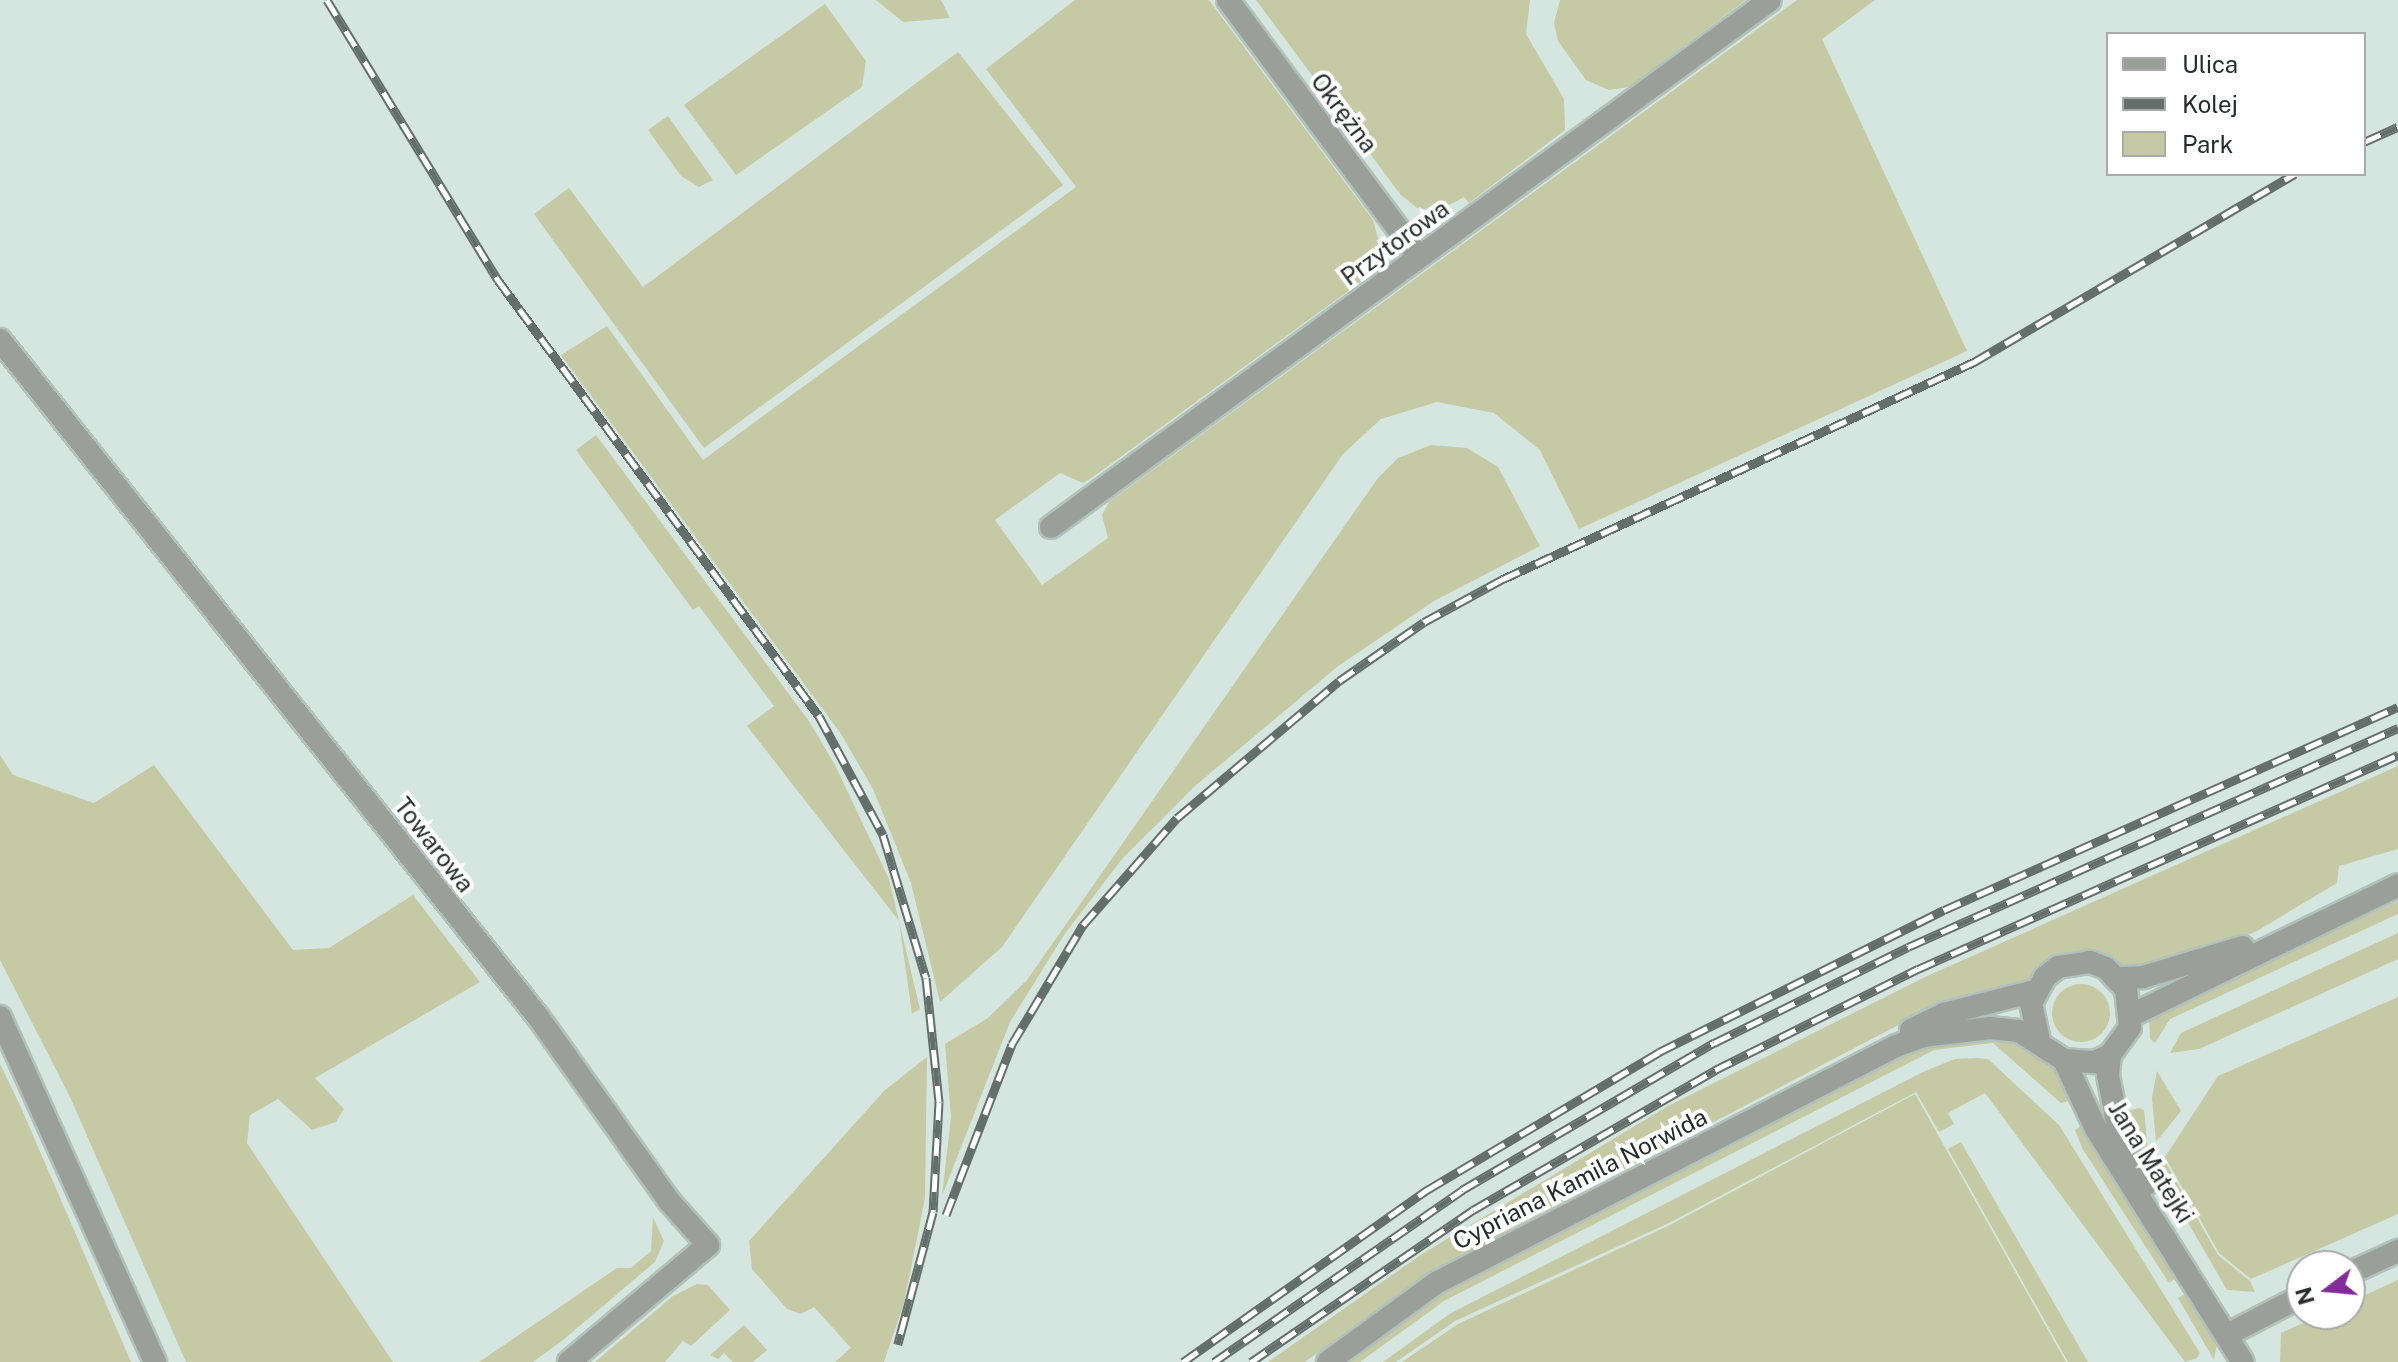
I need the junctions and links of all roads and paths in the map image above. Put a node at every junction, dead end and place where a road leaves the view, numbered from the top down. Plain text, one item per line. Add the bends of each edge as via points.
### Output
1 (1228, 0) edge
2 (1770, 0) edge
3 (1419, 257) junction
4 (0, 340) edge
5 (1051, 527) dead end
6 (2398, 885) edge
7 (2309, 925) junction
8 (2119, 978) junction
9 (2035, 991) junction
10 (2132, 1015) junction
11 (0, 1017) edge
12 (2039, 1041) junction
13 (2110, 1055) junction
14 (1867, 1059) junction
15 (2064, 1060) junction
16 (2175, 1248) junction
17 (2398, 1251) edge
18 (2366, 1266) edge
19 (2286, 1304) edge
20 (2227, 1335) junction
21 (155, 1362) edge
22 (569, 1362) edge
23 (1328, 1362) edge
24 (2243, 1362) edge

1 - 3 street, Okrężna
2 - 3 street, Przytorowa
3 - 5 street, Przytorowa
4 - 22 street, Towarowa via 539,1018 669,1201 708,1245
6 - 7 street
7 - 8 street via 2156,973
7 - 10 street
8 - 9 street via 2098,965 2074,962 2045,977
8 - 10 street
9 - 12 street via 2031,1016
9 - 14 street, Cypriana Kamila Norwida via 1944,1014
10 - 13 street via 2126,1038
11 - 21 street
12 - 14 street, Cypriana Kamila Norwida via 2019,1031 1954,1031 1923,1036
12 - 15 street
13 - 15 street via 2095,1062
13 - 16 street, Jana Matejki via 2108,1075 2117,1122
14 - 23 street, Cypriana Kamila Norwida via 1436,1283
15 - 16 street, Jana Matejki via 2096,1129
16 - 20 street, Jana Matejki
17 - 18 street
19 - 20 street
20 - 24 street, Jana Matejki

